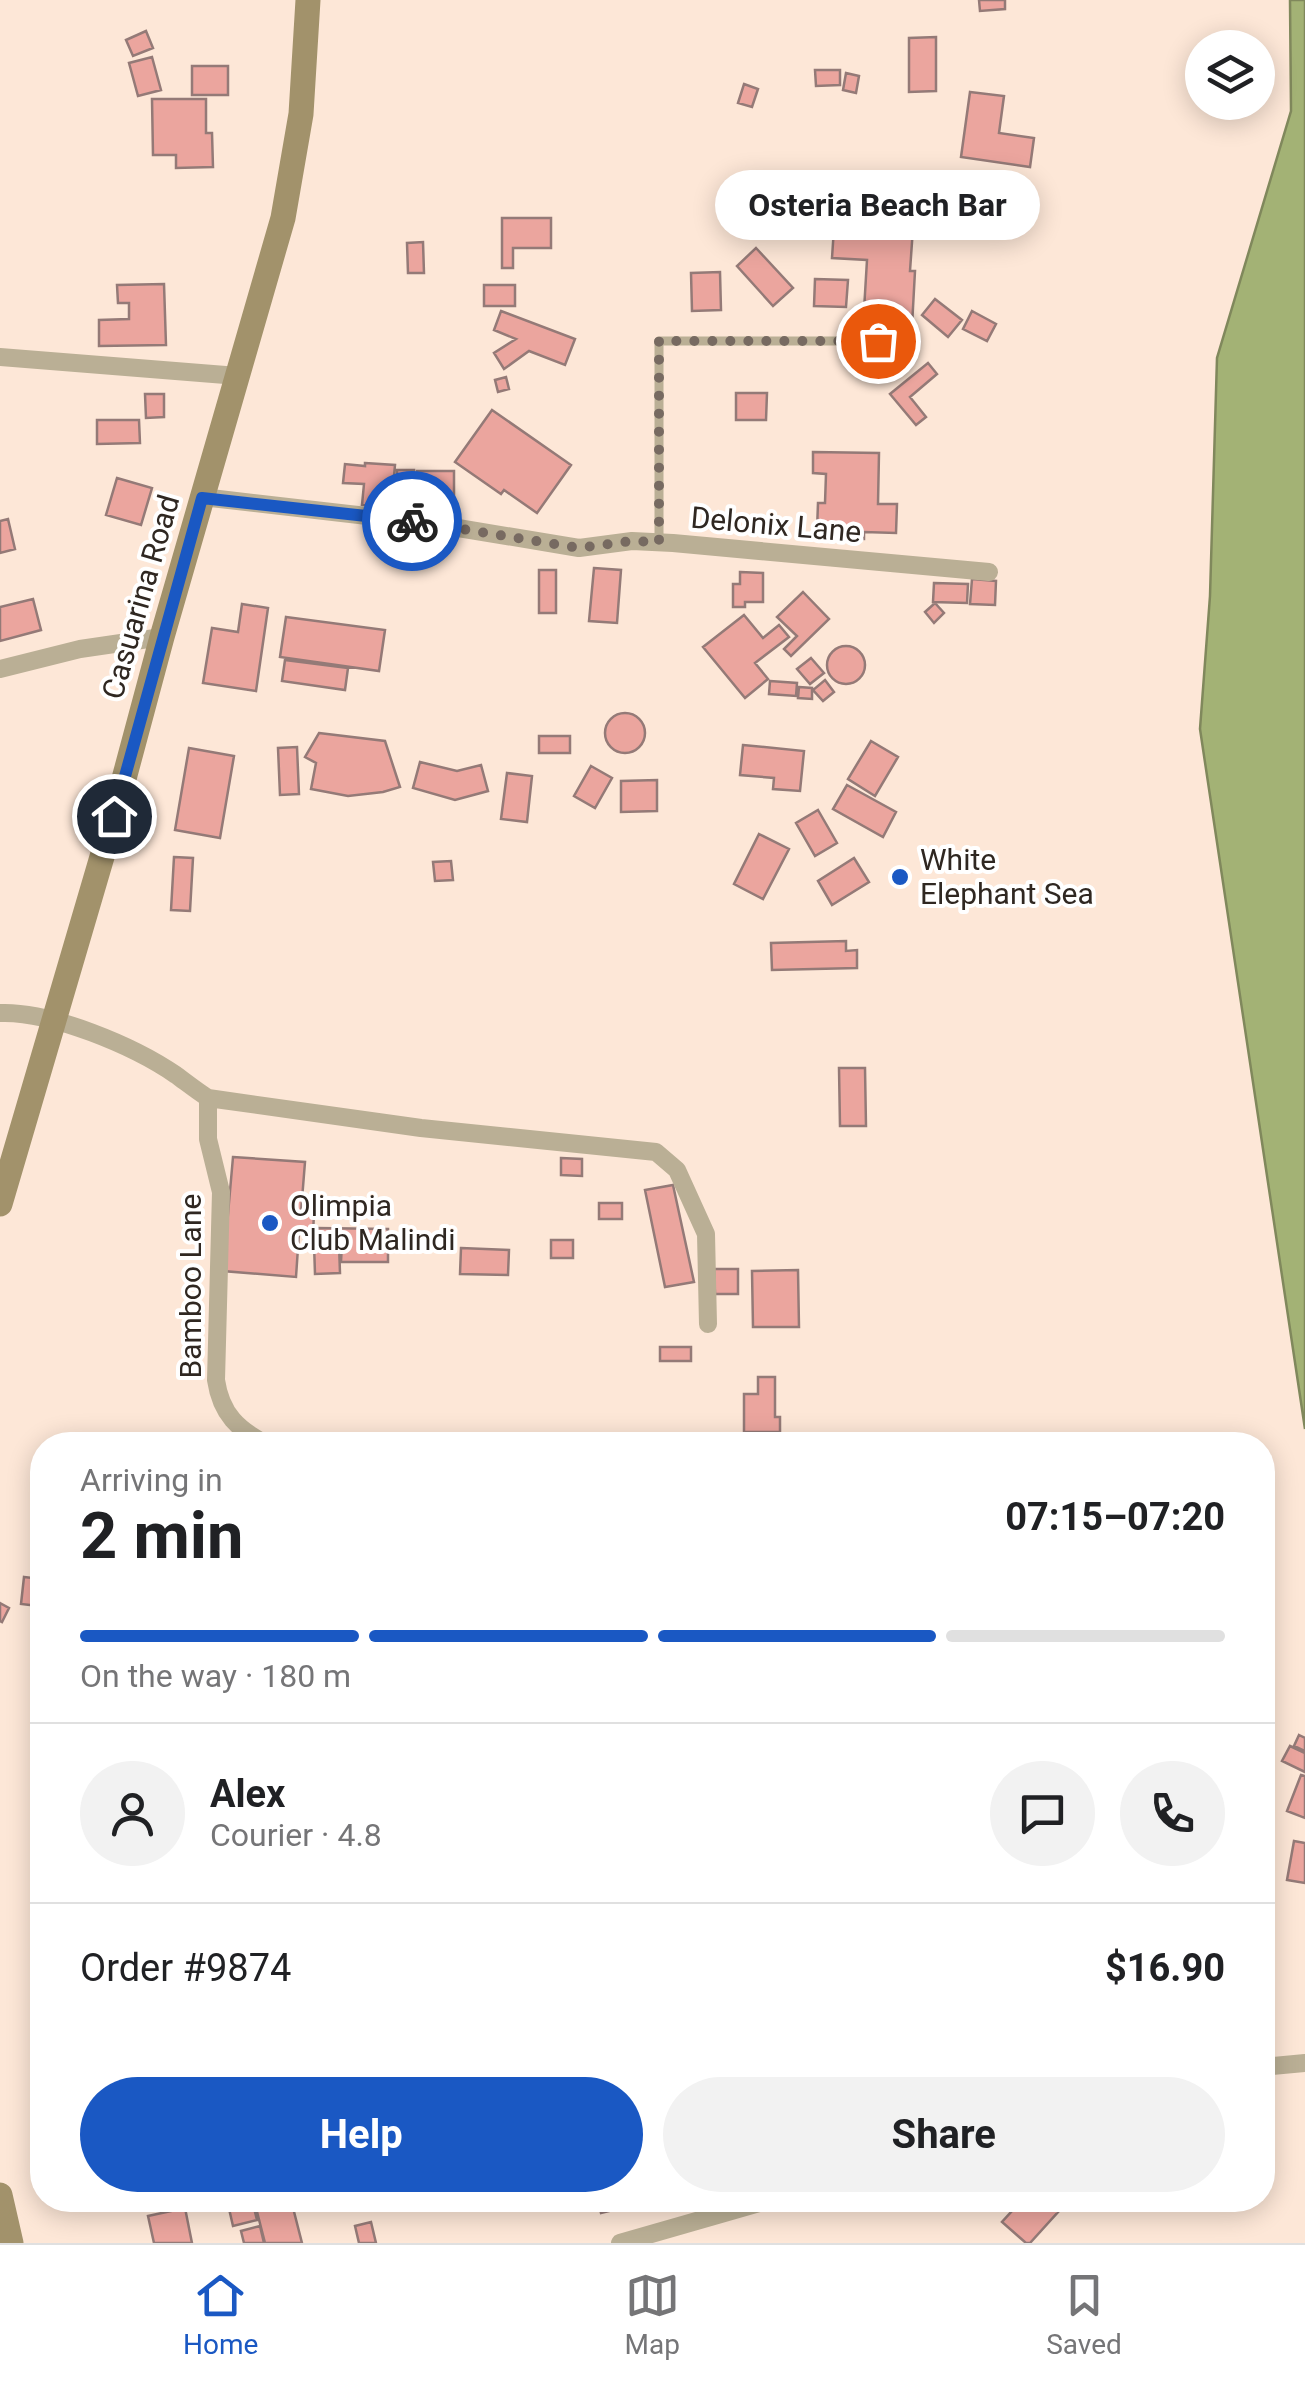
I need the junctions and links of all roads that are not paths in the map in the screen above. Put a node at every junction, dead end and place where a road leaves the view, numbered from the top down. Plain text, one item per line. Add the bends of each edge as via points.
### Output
1 (308, 0) edge
2 (878, 341) dead end
3 (0, 357) edge
4 (238, 376) junction
5 (202, 498) junction
6 (659, 542) junction
7 (989, 572) dead end
8 (162, 637) junction
9 (0, 669) edge
10 (0, 1014) edge
11 (53, 1022) junction
12 (208, 1098) junction
13 (0, 1204) edge
14 (708, 1324) dead end
15 (245, 1432) edge
16 (1305, 2062) edge
17 (1275, 2065) edge
18 (0, 2195) edge
19 (728, 2212) edge
20 (11, 2243) edge
21 (620, 2243) edge

1 - 4 street, Casuarina Road via 301,114 283,218
2 - 6 lane via 659,341
3 - 4 street
4 - 5 street, Casuarina Road
5 - 6 street, Delonix Lane via 579,548
5 - 8 street, Casuarina Road
6 - 7 street, Delonix Lane
8 - 9 street
8 - 11 street, Casuarina Road
10 - 11 street via 27,1013
11 - 12 street via 147,1059
11 - 13 street, Casuarina Road
12 - 14 street via 656,1152 676,1170 706,1234
12 - 15 street, Bamboo Lane via 208,1139 222,1192 216,1380 228,1417
16 - 17 street
18 - 20 street
19 - 21 street

